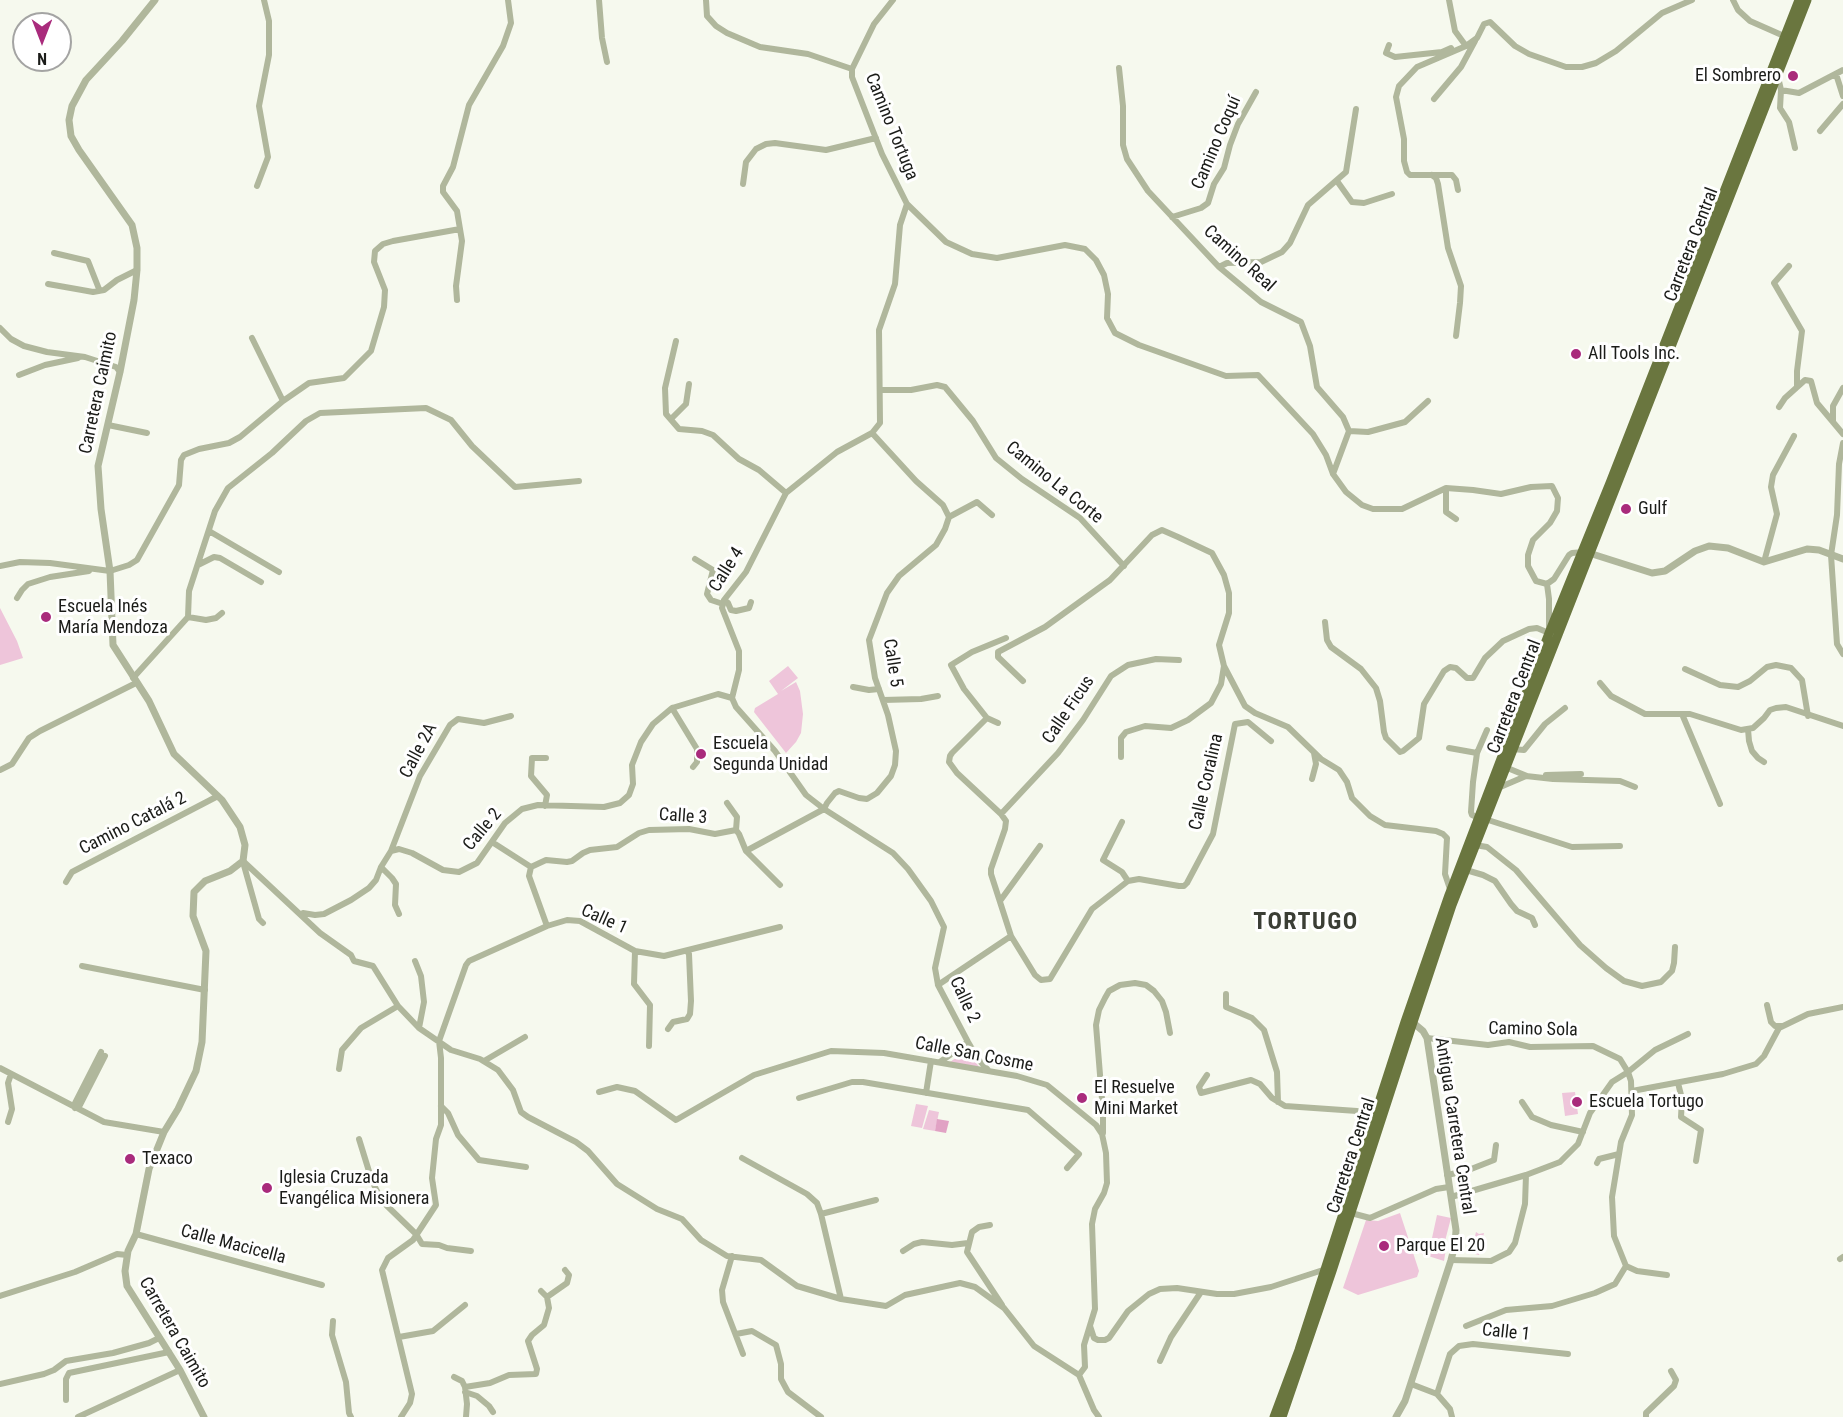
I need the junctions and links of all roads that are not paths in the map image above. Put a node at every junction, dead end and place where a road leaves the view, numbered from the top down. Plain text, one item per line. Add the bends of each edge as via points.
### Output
1 (153, 0) edge
2 (264, 0) edge
3 (508, 0) edge
4 (599, 0) edge
5 (706, 0) edge
6 (893, 0) edge
7 (1449, 0) edge
8 (1692, 0) edge
9 (1732, 0) edge
10 (1798, 0) edge
11 (1807, 0) edge
12 (1784, 36) junction
13 (1477, 38) junction
14 (1389, 45) dead end
15 (1464, 45) junction
16 (607, 62) dead end
17 (1119, 68) dead end
18 (852, 69) junction
19 (1840, 72) edge
20 (1777, 74) junction
21 (1781, 90) junction
22 (1256, 92) dead end
23 (1843, 96) edge
24 (1434, 99) dead end
25 (1843, 104) edge
26 (1356, 109) dead end
27 (1820, 131) dead end
28 (876, 138) junction
29 (1795, 148) dead end
30 (1432, 175) junction
31 (1337, 181) junction
32 (743, 184) dead end
33 (257, 186) dead end
34 (1458, 190) dead end
35 (1392, 194) dead end
36 (907, 204) junction
37 (1172, 217) junction
38 (460, 229) junction
39 (54, 253) dead end
40 (1789, 266) dead end
41 (1219, 267) junction
42 (137, 270) junction
43 (48, 284) dead end
44 (99, 289) junction
45 (457, 300) dead end
46 (0, 328) edge
47 (1456, 336) dead end
48 (252, 338) dead end
49 (676, 341) dead end
50 (85, 357) junction
51 (120, 372) junction
52 (19, 375) dead end
53 (689, 384) dead end
54 (1797, 387) junction
55 (1843, 387) edge
56 (880, 390) junction
57 (283, 401) junction
58 (1428, 401) dead end
59 (1779, 407) dead end
60 (671, 419) junction
61 (1833, 423) junction
62 (108, 425) junction
63 (1349, 431) junction
64 (147, 433) dead end
65 (872, 433) junction
66 (1843, 434) edge
67 (1794, 436) dead end
68 (1843, 443) edge
69 (1334, 474) junction
70 (579, 481) dead end
71 (1446, 488) junction
72 (786, 493) junction
73 (992, 515) dead end
74 (949, 517) junction
75 (1456, 519) dead end
76 (209, 531) junction
77 (1586, 552) junction
78 (1831, 555) junction
79 (695, 559) dead end
80 (1843, 559) edge
81 (1764, 562) junction
82 (0, 566) edge
83 (198, 566) junction
84 (1124, 566) junction
85 (95, 570) junction
86 (110, 572) junction
87 (279, 572) dead end
88 (261, 582) dead end
89 (1547, 584) junction
90 (17, 597) dead end
91 (724, 602) junction
92 (751, 602) dead end
93 (222, 614) dead end
94 (188, 617) junction
95 (1325, 622) dead end
96 (1549, 633) junction
97 (1006, 638) dead end
98 (1843, 654) edge
99 (1179, 660) dead end
100 (1224, 666) junction
101 (1684, 669) dead end
102 (134, 680) junction
103 (1023, 681) dead end
104 (1600, 683) dead end
105 (853, 687) dead end
106 (879, 689) junction
107 (938, 696) dead end
108 (732, 698) junction
109 (883, 700) junction
110 (672, 708) junction
111 (1565, 708) dead end
112 (1682, 714) junction
113 (511, 716) dead end
114 (1808, 716) junction
115 (987, 718) junction
116 (998, 723) dead end
117 (1843, 726) edge
118 (1748, 729) junction
119 (1487, 730) dead end
120 (1270, 741) dead end
121 (1449, 748) dead end
122 (1512, 749) junction
123 (1314, 752) junction
124 (1477, 753) junction
125 (1121, 757) dead end
126 (546, 758) dead end
127 (1764, 762) dead end
128 (693, 767) dead end
129 (1505, 767) junction
130 (0, 770) edge
131 (1581, 774) dead end
132 (1526, 776) junction
133 (1312, 780) dead end
134 (1635, 787) dead end
135 (1497, 789) junction
136 (218, 796) junction
137 (727, 803) dead end
138 (1720, 804) dead end
139 (545, 806) junction
140 (824, 809) junction
141 (1000, 814) junction
142 (1482, 819) junction
143 (1122, 822) dead end
144 (735, 830) junction
145 (492, 842) junction
146 (1475, 845) junction
147 (1040, 846) dead end
148 (1620, 846) dead end
149 (746, 850) junction
150 (391, 851) junction
151 (243, 861) junction
152 (381, 867) junction
153 (531, 867) junction
154 (1466, 870) junction
155 (1128, 881) junction
156 (66, 882) dead end
157 (780, 885) dead end
158 (1454, 892) junction
159 (1000, 901) junction
160 (297, 910) junction
161 (399, 914) dead end
162 (263, 923) dead end
163 (1535, 925) dead end
164 (547, 926) junction
165 (780, 927) dead end
166 (1011, 936) junction
167 (1675, 947) dead end
168 (635, 951) junction
169 (687, 951) junction
170 (415, 961) dead end
171 (82, 966) dead end
172 (938, 985) junction
173 (205, 990) junction
174 (1226, 994) dead end
175 (1767, 1005) dead end
176 (398, 1006) junction
177 (1843, 1007) edge
178 (1410, 1020) junction
179 (1782, 1026) junction
180 (419, 1028) junction
181 (668, 1029) dead end
182 (1170, 1033) dead end
183 (1688, 1034) dead end
184 (525, 1037) dead end
185 (1427, 1038) junction
186 (439, 1041) junction
187 (968, 1041) junction
188 (649, 1046) dead end
189 (103, 1054) dead end
190 (484, 1061) junction
191 (931, 1061) junction
192 (940, 1062) junction
193 (0, 1068) edge
194 (339, 1069) dead end
195 (989, 1071) junction
196 (1628, 1072) junction
197 (11, 1074) junction
198 (1207, 1075) dead end
199 (1678, 1083) junction
200 (1632, 1090) junction
201 (599, 1092) dead end
202 (926, 1093) junction
203 (799, 1098) dead end
204 (1278, 1102) junction
205 (1522, 1102) dead end
206 (440, 1106) junction
207 (75, 1108) junction
208 (1374, 1118) junction
209 (8, 1122) dead end
210 (164, 1132) junction
211 (1583, 1132) junction
212 (1102, 1134) junction
213 (359, 1139) dead end
214 (1496, 1145) dead end
215 (1619, 1154) junction
216 (742, 1158) dead end
217 (1696, 1161) dead end
218 (1597, 1163) dead end
219 (526, 1167) dead end
220 (1067, 1168) dead end
221 (1447, 1175) junction
222 (1526, 1175) junction
223 (1449, 1187) junction
224 (1451, 1197) junction
225 (876, 1200) dead end
226 (1351, 1213) junction
227 (821, 1214) junction
228 (990, 1225) dead end
229 (136, 1234) junction
230 (416, 1234) junction
231 (968, 1244) junction
232 (471, 1251) dead end
233 (903, 1251) dead end
234 (127, 1255) junction
235 (732, 1256) junction
236 (1450, 1260) junction
237 (1626, 1266) junction
238 (565, 1270) dead end
239 (1329, 1270) junction
240 (1667, 1275) dead end
241 (322, 1285) dead end
242 (542, 1291) dead end
243 (1201, 1292) junction
244 (0, 1296) edge
245 (547, 1297) junction
246 (841, 1299) junction
247 (465, 1305) dead end
248 (1004, 1308) junction
249 (333, 1321) dead end
250 (1090, 1326) junction
251 (1466, 1326) dead end
252 (736, 1334) junction
253 (399, 1337) junction
254 (159, 1338) junction
255 (169, 1352) junction
256 (743, 1354) dead end
257 (1568, 1354) dead end
258 (1160, 1361) dead end
259 (180, 1370) junction
260 (1671, 1371) dead end
261 (1080, 1375) junction
262 (454, 1377) dead end
263 (0, 1384) edge
264 (1411, 1384) junction
265 (465, 1389) junction
266 (1437, 1394) junction
267 (66, 1400) dead end
268 (494, 1412) dead end
269 (78, 1417) edge
270 (204, 1417) edge
271 (351, 1417) edge
272 (401, 1417) edge
273 (466, 1417) edge
274 (821, 1417) edge
275 (1099, 1417) edge
276 (1274, 1417) edge
277 (1282, 1417) edge
278 (1396, 1417) edge
279 (1452, 1417) edge
280 (1646, 1417) edge

1 - 42 street, Carretera Caimito via 86,80 69,120 71,136 79,150 132,225
2 - 33 street via 270,21 269,55 259,106 268,157
3 - 38 street via 511,23 503,46 469,105 453,167 443,186 457,211
4 - 16 street
5 - 18 street via 707,16 727,33 760,47 808,54
6 - 18 street via 874,24
7 - 15 street via 1455,31
8 - 13 street via 1662,13 1617,51 1582,67 1566,68 1529,54 1490,22 1484,24
9 - 12 street via 1750,21
10 - 12 highway, Carretera Central
11 - 20 highway, Carretera Central
12 - 77 highway, Carretera Central
13 - 15 street
13 - 24 street via 1461,66
14 - 15 street via 1386,53 1395,57 1442,52
15 - 30 street via 1417,67 1399,86 1396,97 1407,172
17 - 37 street, Camino Real via 1127,159 1148,191
18 - 28 street, Camino Tortuga
19 - 21 street via 1799,93
19 - 23 street
20 - 21 street
20 - 77 highway, Carretera Central
21 - 29 street via 1780,108 1789,122
22 - 37 street, Camino Coquí via 1238,124 1208,203
25 - 27 street
26 - 31 street via 1346,172
28 - 32 street via 826,150 766,144 746,162
28 - 36 street, Camino Tortuga
30 - 34 street via 1452,175
30 - 47 street via 1438,184 1448,249 1461,286
31 - 35 street via 1352,202 1364,203
31 - 41 street via 1308,205 1282,252 1261,262 1227,263
36 - 56 street via 900,225 896,284 879,330
36 - 69 street, Camino Tortuga via 946,242 972,254 997,258 1065,245 1085,249 1104,275 1107,318 1115,333 1227,376 1258,375 1313,434
37 - 41 street, Camino Real
38 - 45 street
38 - 57 street via 383,244 375,251 374,262 385,290 371,351 344,378 309,383
39 - 44 street via 88,261
40 - 54 street via 1774,283 1802,332
41 - 63 street, Camino Real via 1261,302 1301,322 1310,346 1317,387 1343,417
42 - 44 street via 104,290
42 - 51 street, Carretera Caimito
43 - 44 street via 93,292
46 - 50 street via 24,346
48 - 57 street
49 - 60 street via 665,388 666,414
50 - 51 street
50 - 52 street
51 - 62 street, Carretera Caimito
53 - 60 street via 686,404
54 - 59 street
54 - 61 street via 1805,380 1811,381 1817,403
55 - 61 street via 1833,406
56 - 65 street via 880,423
56 - 84 street, Camino La Corte via 945,387 996,458 1080,518
57 - 86 street via 229,443 184,455 179,485 136,560
58 - 63 street via 1405,422 1368,432
60 - 72 street via 679,429 713,435
61 - 66 street
62 - 64 street
62 - 86 street, Carretera Caimito via 98,466
63 - 69 street
65 - 72 street, Calle 4 via 837,452
65 - 74 street
67 - 81 street via 1773,475 1777,514
68 - 78 street
69 - 71 street, Camino Tortuga via 1346,492 1373,509 1402,509
70 - 76 street via 515,487 451,420 426,408 320,413 228,488
71 - 75 street via 1446,512
71 - 89 street via 1501,494 1552,486 1558,498 1557,511 1533,540 1528,555 1528,566 1536,581
72 - 91 street, Calle 4 via 746,572
73 - 74 street via 977,502
74 - 106 street, Calle 5 via 936,545 899,576 887,592 869,640
76 - 83 street
76 - 87 street
77 - 81 street via 1652,573 1665,571 1695,550 1709,546 1728,548
77 - 89 street via 1569,555
77 - 96 highway, Carretera Central
77 - 122 highway, Carretera Central
78 - 80 street
78 - 81 street via 1807,549
78 - 98 street via 1837,644
79 - 91 street via 713,570 707,594 711,600
82 - 85 street via 50,563
83 - 88 street via 220,558
83 - 94 street via 189,591
84 - 100 street via 1152,535 1162,530 1212,554 1229,593 1229,613 1219,645
84 - 103 street via 1045,627 998,652 998,657
85 - 86 street
85 - 90 street via 28,584
86 - 102 street, Carretera Caimito via 113,645
89 - 96 street
91 - 92 street via 736,611 749,608
91 - 108 street, Calle 4 via 722,609 739,651
93 - 94 street via 206,620
94 - 102 street
95 - 96 street via 1331,647 1361,669 1376,688 1384,732 1400,752 1419,738 1424,704 1444,671 1456,668 1467,678 1473,678 1503,640 1529,629
96 - 142 highway, Carretera Central
97 - 115 street via 951,665
99 - 141 street, Calle Ficus via 1156,659 1128,665 1111,676 1058,753
100 - 123 street via 1245,706 1288,727
100 - 125 street via 1221,684 1211,703 1171,728 1145,726 1126,732 1121,738
101 - 114 street via 1720,685 1738,687 1767,667 1791,668 1802,680
102 - 130 street via 29,738 12,764
102 - 136 street, Carretera Caimito via 149,701 174,754
104 - 112 street via 1611,696 1645,714
105 - 106 street
106 - 109 street, Calle 5
107 - 109 street
108 - 110 street, Calle 2 via 718,694
108 - 140 street via 806,795
109 - 140 street, Calle 5 via 896,751 891,776 867,799 839,791
110 - 128 street via 697,749
110 - 139 street, Calle 2 via 653,724 641,742 632,765 630,795 604,807
111 - 122 street via 1545,724 1524,750
112 - 118 street
112 - 138 street
113 - 150 street, Calle 2A via 484,723 458,719 450,725 420,776
114 - 117 street
114 - 118 street via 1786,707 1776,708
115 - 116 street
115 - 141 street via 952,753 949,762
118 - 127 street via 1752,751
119 - 124 street
120 - 155 street, Calle Coralina via 1248,722 1235,724 1213,834 1184,886 1140,879
121 - 124 street
122 - 129 highway, Carretera Central
123 - 133 street
123 - 158 street via 1342,773 1352,798 1370,816 1385,825 1436,831 1447,838 1445,874
124 - 142 street via 1471,806 1472,815
126 - 139 street via 532,758 531,776 547,795
129 - 132 street
129 - 135 highway, Carretera Central
131 - 132 street
132 - 134 street via 1620,781
132 - 135 street
135 - 142 highway, Carretera Central
136 - 151 street, Carretera Caimito via 240,827 245,845
136 - 156 street, Camino Catalá 2 via 72,872
137 - 144 street via 737,817
139 - 145 street, Calle 2 via 522,809 505,823
140 - 149 street, Calle 5
140 - 172 street, Calle 2 via 893,853 933,905 944,927 935,968
141 - 159 street via 1005,829 992,874
142 - 146 highway, Carretera Central
142 - 148 street via 1572,847
142 - 158 highway, Carretera Central
143 - 155 street via 1103,860 1122,872
144 - 149 street
144 - 153 street, Calle 3 via 715,834 689,829 649,830 617,847 590,850 572,861 546,860
145 - 150 street, Calle 2 via 477,863 459,872 443,870 412,853
145 - 153 street
146 - 154 highway, Carretera Central
146 - 167 street via 1487,848 1516,870 1580,945 1624,981 1642,986 1661,982 1672,971
147 - 159 street
149 - 157 street
150 - 152 street
151 - 160 street
151 - 162 street
151 - 173 street, Carretera Caimito via 194,892 193,916 206,951
152 - 160 street via 369,888 324,914 307,915
152 - 161 street via 396,884 395,905
153 - 164 street via 530,876
154 - 158 highway, Carretera Central
154 - 163 street via 1495,881 1510,904 1532,918
155 - 166 street via 1092,909 1050,978 1041,980 1035,975
158 - 178 highway, Carretera Central
159 - 166 street
160 - 176 street via 351,955 354,962 374,966
164 - 168 street, Calle 1 via 580,921
164 - 186 street, Calle 1 via 466,965
165 - 169 street, Calle 1
166 - 172 street
168 - 169 street, Calle 1 via 664,956
168 - 188 street via 634,984 650,1005
169 - 181 street via 690,1014
170 - 180 street via 424,1002
171 - 173 street
172 - 187 street, Calle 2
173 - 210 street, Carretera Caimito via 196,1071
174 - 204 street via 1226,1007 1252,1018 1264,1030 1277,1072
175 - 179 street via 1772,1022
176 - 180 street
176 - 194 street via 361,1028 342,1050
177 - 179 street via 1808,1014
178 - 185 street, Antigua Carretera Central
178 - 208 highway, Carretera Central
178 - 226 highway, Carretera Central
179 - 199 street via 1756,1064
180 - 186 street
182 - 212 street via 1162,1001 1154,991 1135,983 1109,991 1096,1025
183 - 196 street via 1655,1050
184 - 190 street
185 - 196 street, Camino Sola via 1488,1045 1509,1042 1530,1047 1593,1046 1620,1059
185 - 221 street, Antigua Carretera Central
186 - 190 street
186 - 206 street
187 - 192 street
187 - 195 street, Calle 2
189 - 207 street via 80,1105
190 - 235 street via 498,1070 528,1118 576,1142 617,1184 657,1209 682,1219 701,1240
191 - 192 street, Calle San Cosme
191 - 201 street, Calle San Cosme via 884,1053 831,1051 754,1075 676,1120 635,1091 617,1087
191 - 202 street
192 - 195 street, Calle San Cosme
193 - 197 street
195 - 212 street, Calle San Cosme via 1047,1085
196 - 200 street
196 - 211 street via 1605,1091
197 - 207 street
197 - 209 street via 8,1083 12,1109
198 - 204 street via 1199,1087 1201,1093 1251,1080
199 - 200 street
199 - 217 street via 1681,1117 1701,1130
200 - 215 street via 1632,1115
202 - 203 street via 852,1082
202 - 220 street via 1028,1110 1079,1154
204 - 208 street via 1302,1108 1357,1111
205 - 211 street via 1532,1117
206 - 219 street via 478,1160
206 - 230 street via 441,1125 432,1178 436,1204
207 - 210 street via 104,1122
208 - 239 highway, Carretera Central
210 - 229 street, Carretera Caimito via 149,1170
211 - 222 street via 1578,1144 1560,1162
212 - 250 street via 1107,1183 1092,1224 1095,1309
213 - 230 street via 382,1201
214 - 221 street via 1494,1160
215 - 218 street
215 - 237 street via 1612,1197 1614,1236
216 - 227 street via 807,1194 817,1203
221 - 223 street, Antigua Carretera Central
222 - 224 street
222 - 236 street via 1525,1204 1509,1252 1491,1262
223 - 224 street, Antigua Carretera Central
223 - 226 street via 1370,1218
224 - 236 street, Antigua Carretera Central via 1456,1230
225 - 227 street
226 - 239 highway, Carretera Central
227 - 246 street
228 - 231 street via 972,1232
229 - 234 street, Carretera Caimito
229 - 241 street, Calle Macicella
230 - 232 street via 422,1244
230 - 253 street via 388,1258 382,1270
231 - 233 street via 922,1242
231 - 248 street via 967,1252
234 - 244 street via 117,1254
234 - 254 street, Carretera Caimito via 127,1286
235 - 246 street via 761,1260 797,1287
235 - 252 street via 722,1290
236 - 264 street, Antigua Carretera Central
237 - 240 street
237 - 251 street via 1615,1284 1595,1293 1552,1306 1506,1310
238 - 245 street via 569,1275 567,1282
239 - 243 street via 1248,1292
239 - 276 highway, Carretera Central
239 - 277 highway, Carretera Central
242 - 245 street
243 - 250 street via 1169,1287 1149,1294 1128,1311 1105,1340 1094,1338
243 - 258 street
245 - 265 street via 549,1308 544,1325 528,1341 536,1374 508,1375
246 - 248 street via 886,1306 905,1294 960,1283 975,1287
247 - 253 street via 433,1331
248 - 261 street via 1034,1346
249 - 271 street via 332,1335 346,1382
250 - 261 street
252 - 256 street
252 - 274 street via 752,1331 776,1345 781,1379 788,1392
253 - 272 street via 412,1394
254 - 255 street, Carretera Caimito
254 - 263 street via 113,1353 66,1360 44,1374
255 - 259 street, Carretera Caimito
255 - 267 street via 69,1373
257 - 266 street, Calle 1 via 1473,1344 1459,1346 1450,1354
259 - 269 street
259 - 270 street, Carretera Caimito
260 - 280 street via 1676,1380 1674,1386
261 - 275 street
262 - 265 street via 462,1381
264 - 266 street
264 - 278 street, Antigua Carretera Central
265 - 268 street
265 - 273 street
266 - 279 street

